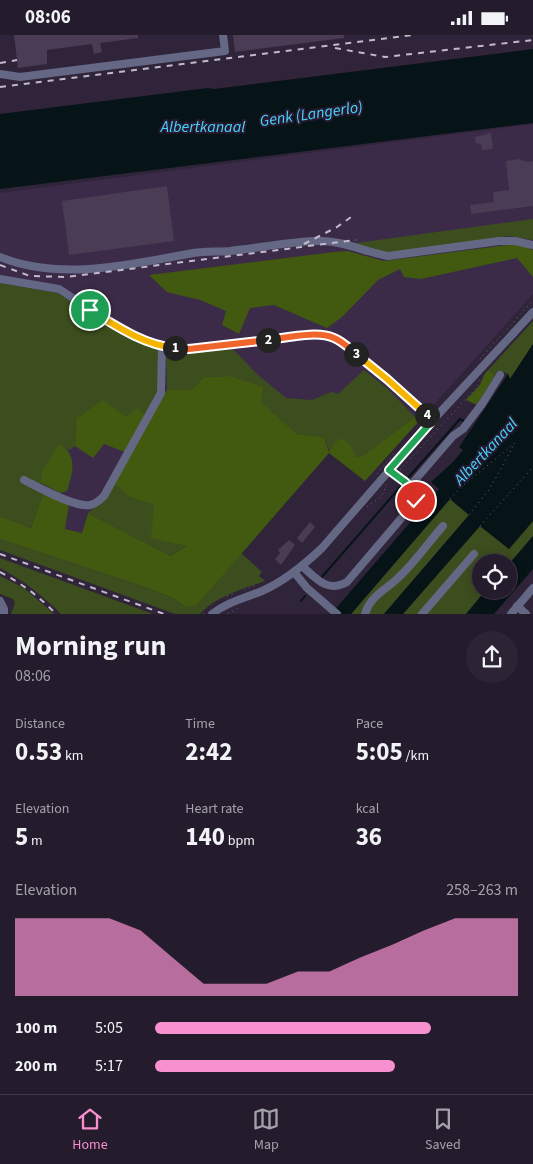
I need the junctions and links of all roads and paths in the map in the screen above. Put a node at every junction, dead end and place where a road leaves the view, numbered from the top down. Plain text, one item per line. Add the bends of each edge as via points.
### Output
1 (223, 35) edge
2 (0, 74) edge
3 (533, 245) edge
4 (0, 257) edge
5 (0, 279) edge
6 (533, 312) edge
7 (162, 347) junction
8 (482, 375) dead end
9 (500, 375) dead end
10 (433, 420) junction
11 (533, 467) edge
12 (393, 472) junction
13 (24, 480) dead end
14 (388, 484) dead end
15 (410, 486) junction
16 (450, 499) dead end
17 (362, 513) dead end
18 (469, 515) dead end
19 (480, 526) dead end
20 (443, 527) dead end
21 (472, 556) edge
22 (302, 566) junction
23 (294, 572) junction
24 (533, 588) edge
25 (0, 601) edge
26 (517, 606) junction
27 (524, 613) edge
28 (4, 614) edge
29 (212, 614) edge
30 (337, 614) edge
31 (365, 614) edge
32 (422, 614) edge
33 (511, 614) edge

1 - 2 street via 225,51 20,77
3 - 4 street via 499,241 388,256 340,242 310,241 205,251 70,271 16,263
5 - 7 street via 59,289 122,330
6 - 10 street
7 - 10 street via 189,349 327,335 340,341
7 - 13 street via 161,393 104,496 90,505 82,504
8 - 12 path via 478,386
9 - 15 street via 463,429 453,435
10 - 12 street
11 - 19 path
12 - 15 street
12 - 22 street
14 - 17 path via 381,497
15 - 22 street via 416,501 347,582 331,587 321,583
16 - 18 path via 515,443 489,490
20 - 31 street via 399,577 375,596
21 - 32 street
22 - 23 street
23 - 29 street
23 - 30 street
24 - 26 street
25 - 28 street
26 - 27 street
26 - 33 street

